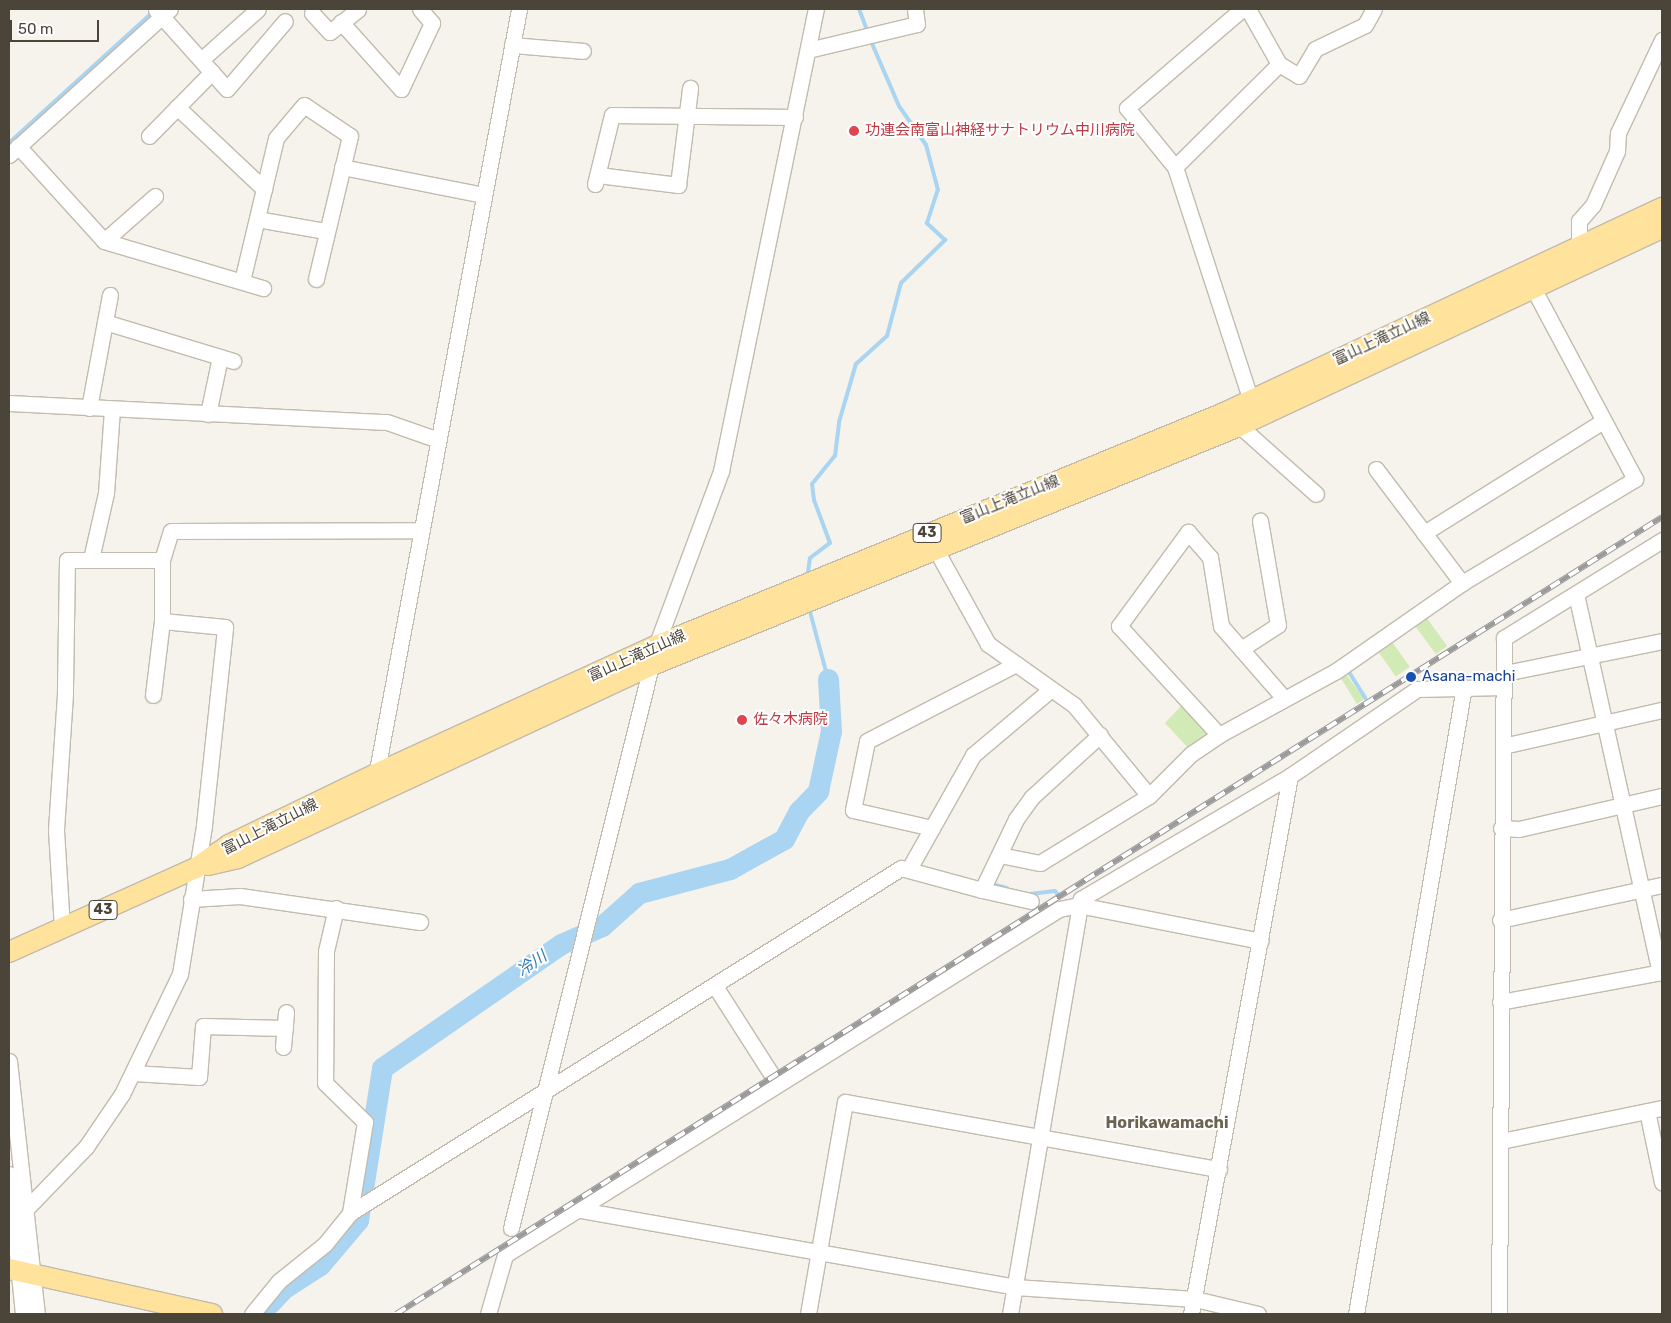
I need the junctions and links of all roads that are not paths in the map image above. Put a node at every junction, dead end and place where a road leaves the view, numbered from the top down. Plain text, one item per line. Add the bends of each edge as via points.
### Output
1 (358, 9) edge
2 (420, 9) edge
3 (519, 9) edge
4 (816, 9) edge
5 (915, 9) edge
6 (1242, 9) edge
7 (1248, 9) edge
8 (1374, 9) edge
9 (162, 11) edge
10 (250, 11) edge
11 (312, 13) dead end
12 (285, 21) dead end
13 (342, 22) junction
14 (1662, 40) edge
15 (512, 45) junction
16 (808, 50) junction
17 (583, 51) dead end
18 (201, 60) junction
19 (1279, 64) junction
20 (212, 72) junction
21 (690, 88) dead end
22 (177, 108) junction
23 (685, 117) junction
24 (794, 117) junction
25 (149, 136) dead end
26 (14, 151) edge
27 (342, 167) junction
28 (1175, 167) junction
29 (264, 189) junction
30 (484, 195) junction
31 (155, 196) dead end
32 (1662, 208) edge
33 (256, 218) junction
34 (1662, 228) edge
35 (326, 231) junction
36 (104, 242) junction
37 (1582, 245) junction
38 (1576, 268) junction
39 (316, 279) dead end
40 (1529, 280) junction
41 (242, 281) junction
42 (264, 288) dead end
43 (110, 295) dead end
44 (105, 322) junction
45 (9, 402) edge
46 (88, 408) junction
47 (112, 409) junction
48 (208, 414) junction
49 (1242, 414) junction
50 (1603, 422) junction
51 (438, 440) junction
52 (1376, 469) dead end
53 (1316, 494) dead end
54 (1260, 521) dead end
55 (421, 530) junction
56 (1424, 533) junction
57 (1662, 540) edge
58 (932, 541) junction
59 (91, 559) junction
60 (162, 560) junction
61 (1462, 583) junction
62 (1576, 594) junction
63 (162, 621) junction
64 (1662, 641) edge
65 (1240, 649) junction
66 (654, 656) junction
67 (1590, 656) junction
68 (1016, 664) junction
69 (1505, 680) junction
70 (1464, 687) junction
71 (1050, 689) junction
72 (153, 696) dead end
73 (1283, 697) junction
74 (1662, 710) edge
75 (1604, 723) junction
76 (1100, 735) junction
77 (1219, 735) junction
78 (1503, 746) junction
79 (376, 774) junction
80 (1290, 776) junction
81 (1149, 796) junction
82 (1662, 796) edge
83 (372, 797) junction
84 (1623, 805) junction
85 (932, 828) junction
86 (1501, 828) junction
87 (1000, 855) junction
88 (910, 867) junction
89 (196, 868) junction
90 (1662, 885) edge
91 (1642, 889) junction
92 (982, 890) junction
93 (191, 899) junction
94 (1031, 902) dead end
95 (1079, 906) junction
96 (336, 908) junction
97 (1500, 920) junction
98 (420, 922) dead end
99 (62, 929) junction
100 (1260, 941) junction
101 (9, 952) edge
102 (1661, 973) edge
103 (715, 986) junction
104 (1500, 1002) junction
105 (286, 1012) dead end
106 (285, 1028) junction
107 (284, 1047) dead end
108 (9, 1060) edge
109 (770, 1072) dead end
110 (134, 1073) junction
111 (546, 1092) junction
112 (1662, 1108) edge
113 (1647, 1112) junction
114 (1042, 1136) junction
115 (1501, 1141) junction
116 (1219, 1169) junction
117 (9, 1174) edge
118 (1662, 1182) edge
119 (580, 1210) junction
120 (24, 1211) junction
121 (350, 1213) junction
122 (511, 1228) dead end
123 (820, 1252) junction
124 (20, 1271) edge
125 (1015, 1287) junction
126 (1195, 1300) junction
127 (23, 1314) edge
128 (37, 1314) edge
129 (212, 1314) edge
130 (252, 1314) edge
131 (488, 1314) edge
132 (808, 1314) edge
133 (1010, 1314) edge
134 (1191, 1314) edge
135 (1258, 1314) edge
136 (1356, 1314) edge
137 (1499, 1314) edge

1 - 13 street
2 - 13 street via 432,23 401,89
3 - 15 street
4 - 16 street
5 - 16 street via 917,24
6 - 28 street via 1127,108
7 - 19 street
8 - 19 street via 1365,25 1315,49 1299,76
9 - 18 street
9 - 26 street
10 - 18 street
11 - 13 street via 330,32
12 - 20 street via 227,89
14 - 37 street via 1618,133 1617,150 1593,205 1579,221
15 - 17 street
15 - 30 street
16 - 24 street
18 - 20 street
19 - 28 street
20 - 22 street
21 - 23 street
22 - 25 street
22 - 29 street
23 - 23 street via 612,115 596,179 678,185
23 - 24 street
24 - 66 street via 721,471
26 - 36 street
27 - 29 street via 350,136 304,105 276,138
27 - 30 street
27 - 35 street
28 - 49 street
29 - 33 street
30 - 51 street
31 - 36 street
32 - 37 main road, 富山上滝立山線 / 43
33 - 35 street
33 - 41 street
34 - 38 main road, 富山上滝立山線 / 43
35 - 39 street
36 - 41 street
37 - 38 street
37 - 40 main road, 富山上滝立山線 / 43
38 - 40 main road, 富山上滝立山線 / 43
40 - 49 main road, 富山上滝立山線 / 43
40 - 50 street
41 - 42 street
43 - 44 street
44 - 46 street
44 - 48 street via 227,359
45 - 46 street
46 - 47 street
47 - 48 street
47 - 59 street via 106,493
48 - 51 street via 387,422
49 - 53 street
49 - 58 main road, 富山上滝立山線 / 43
50 - 56 street
50 - 61 street via 1635,479
51 - 55 street
52 - 56 street
54 - 65 street via 1278,625
55 - 60 street via 171,530
55 - 79 street
56 - 61 street
57 - 62 street
58 - 66 main road, 富山上滝立山線 / 43
58 - 68 street via 988,644
59 - 60 street
59 - 99 street via 67,560 65,694 56,830
60 - 63 street
61 - 73 street via 1336,671
62 - 67 street
62 - 69 street via 1504,638
63 - 72 street
63 - 89 street via 225,627
64 - 67 street
65 - 73 street
65 - 77 street via 1221,626 1210,557 1188,532 1119,626
66 - 79 main road, 富山上滝立山線 / 43
66 - 83 main road, 富山上滝立山線 / 43
66 - 111 street
67 - 69 street
67 - 75 street
68 - 71 street
68 - 85 street via 867,741 853,810
69 - 70 street
69 - 78 street
70 - 80 street via 1417,689
70 - 136 street
71 - 76 street via 1074,705
71 - 85 street via 973,755
73 - 77 street
74 - 75 street
75 - 78 street
75 - 84 street
76 - 81 street
76 - 87 street via 1032,797 1016,819
77 - 81 street via 1191,754
78 - 86 street
79 - 83 street
79 - 89 main road, 富山上滝立山線 / 43 via 229,845
80 - 95 street via 1081,899
80 - 100 street
81 - 87 street via 1040,864
82 - 84 street
83 - 89 main road, 富山上滝立山線 / 43 via 238,858
84 - 86 street via 1519,829
84 - 91 street
85 - 88 street
86 - 97 street
87 - 92 street
88 - 92 street
88 - 103 street via 901,868
89 - 93 street
89 - 99 main road, 富山上滝立山線 / 43
90 - 91 street
91 - 97 street
91 - 102 street
92 - 94 street
93 - 96 street via 240,896
93 - 110 street via 180,974
95 - 100 street
95 - 114 street
95 - 119 street via 1059,909
96 - 98 street
96 - 121 street via 326,952 325,1083 366,1122
97 - 104 street
99 - 101 main road, 富山上滝立山線 / 43
100 - 116 street
102 - 104 street
103 - 109 street
103 - 111 street
104 - 115 street
105 - 106 street
106 - 107 street
106 - 110 street via 203,1026 199,1077
108 - 120 street
110 - 120 street via 86,1147
111 - 121 street
111 - 122 street
112 - 113 street
113 - 115 street
113 - 118 street
114 - 116 street
114 - 123 street via 845,1102
114 - 125 street
115 - 137 street
116 - 126 street
117 - 124 street
119 - 123 street
119 - 131 street via 505,1255
120 - 124 street
121 - 130 street via 325,1244 279,1282
123 - 125 street
123 - 132 street
124 - 127 street
124 - 128 street
124 - 129 main road
125 - 126 street
125 - 133 street
126 - 134 street
126 - 135 street

